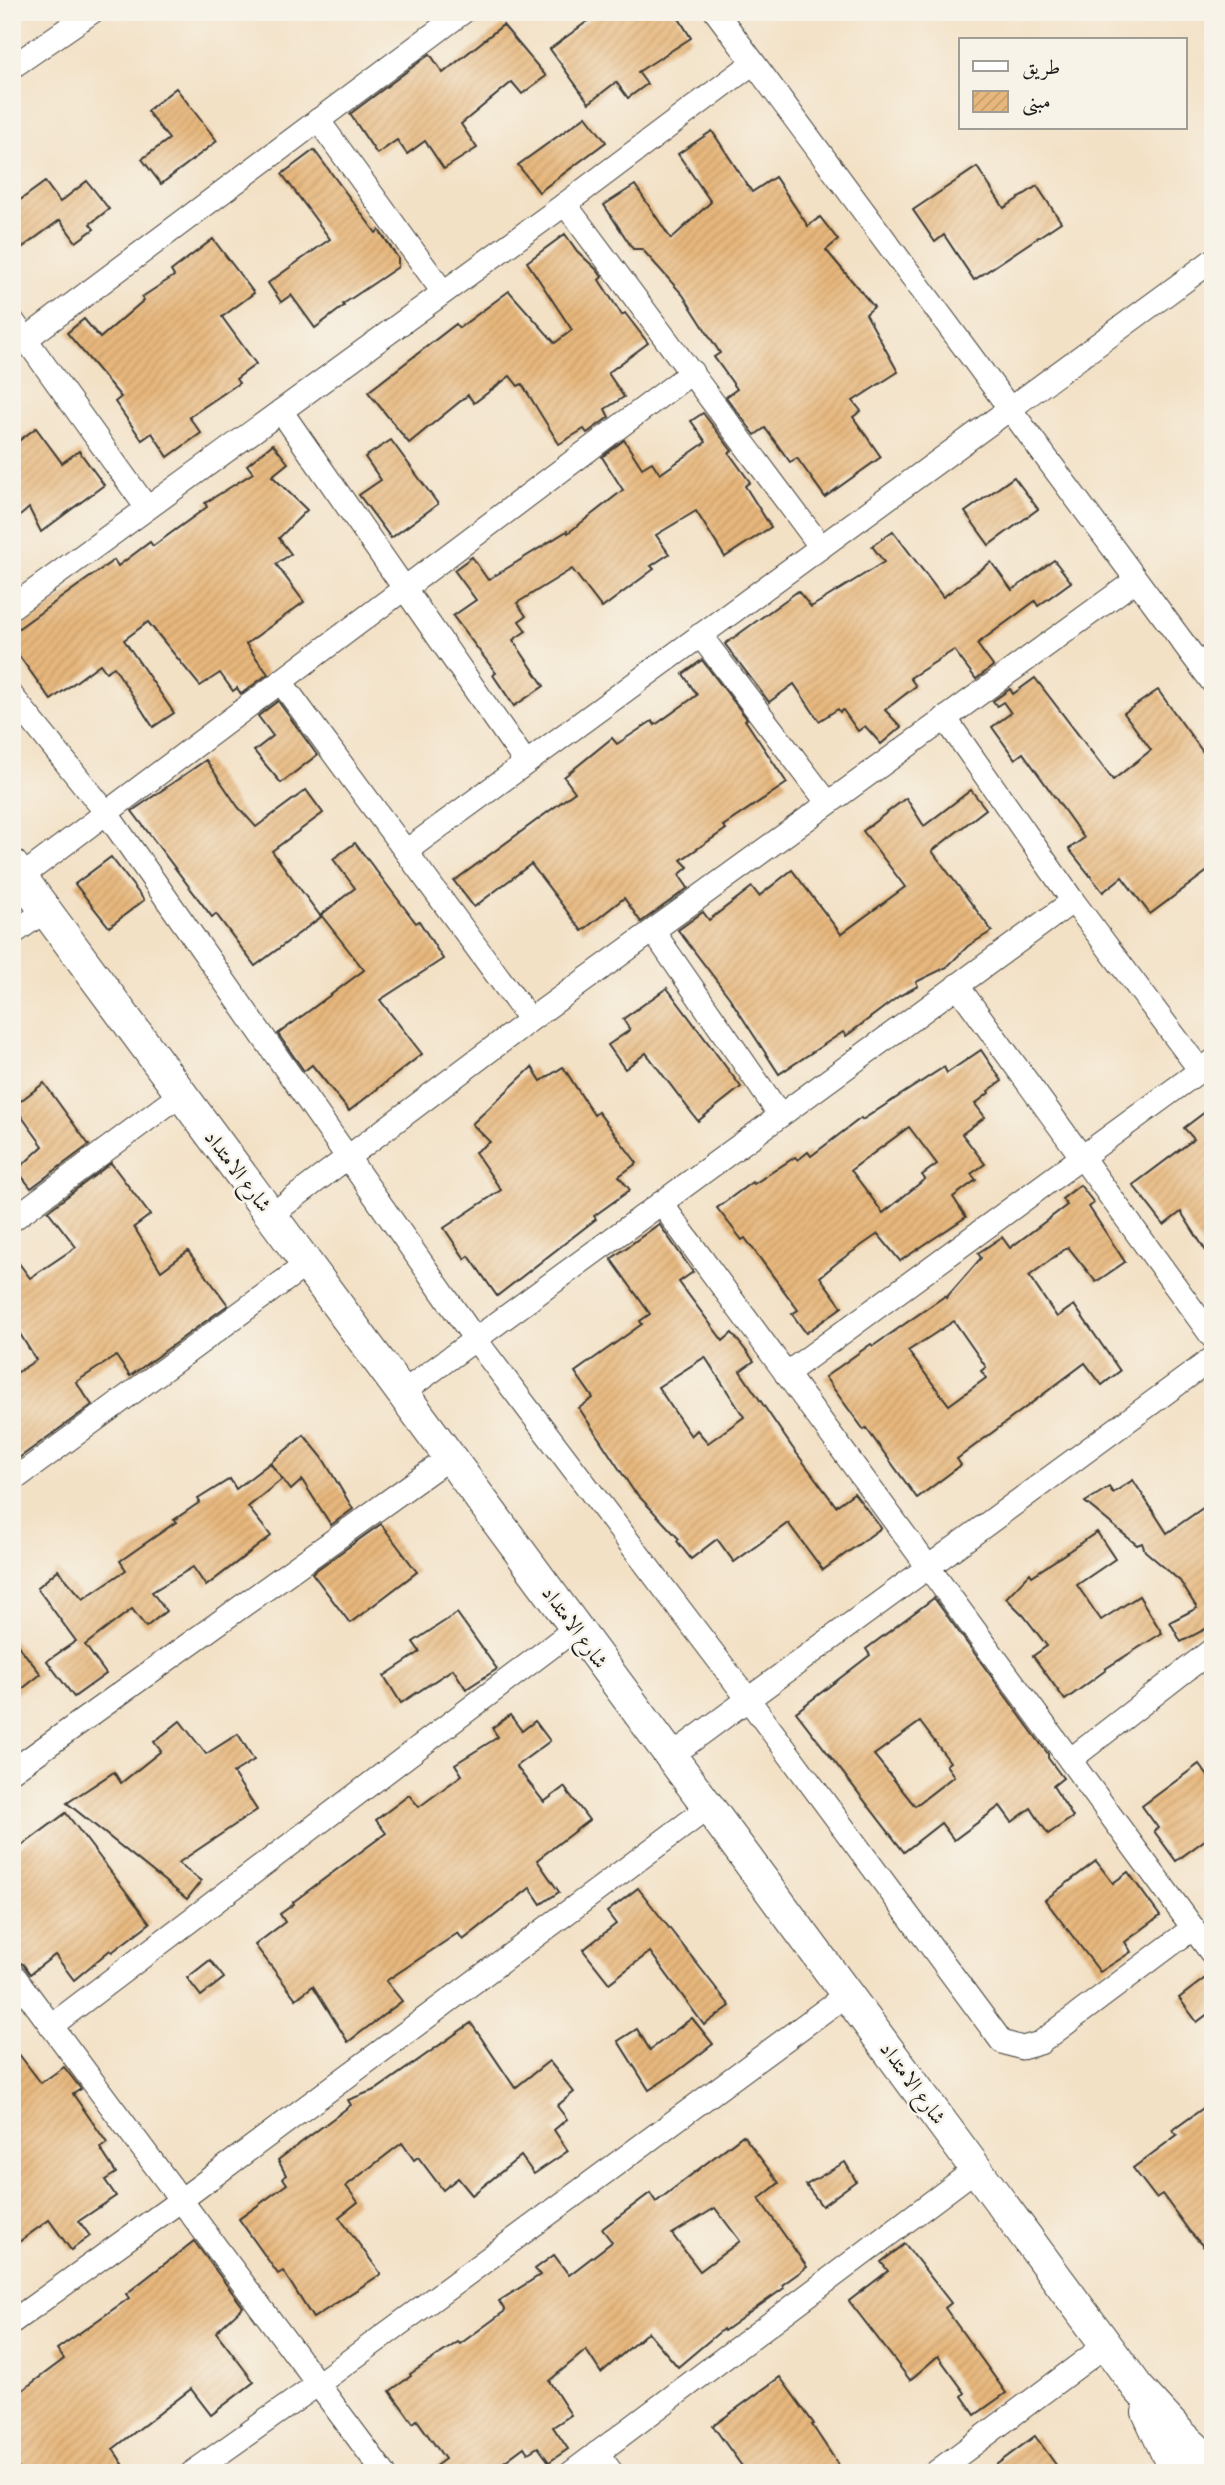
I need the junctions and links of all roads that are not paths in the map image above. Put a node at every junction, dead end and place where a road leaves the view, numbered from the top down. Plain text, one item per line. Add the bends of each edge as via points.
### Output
1 (92, 12) edge
2 (463, 12) edge
3 (716, 12) edge
4 (14, 63) edge
5 (753, 63) junction
6 (318, 120) junction
7 (565, 204) junction
8 (1213, 260) edge
9 (443, 292) junction
10 (12, 320) edge
11 (26, 339) junction
12 (692, 372) junction
13 (1009, 410) junction
14 (281, 411) junction
15 (147, 508) junction
16 (821, 547) junction
17 (1136, 580) junction
18 (404, 589) junction
19 (12, 607) edge
20 (701, 635) junction
21 (281, 682) junction
22 (1213, 683) edge
23 (12, 696) edge
24 (946, 718) junction
25 (526, 763) junction
26 (828, 803) junction
27 (105, 811) junction
28 (406, 850) junction
29 (17, 871) edge
30 (1073, 901) junction
31 (46, 910) junction
32 (653, 931) junction
33 (12, 934) edge
34 (957, 985) junction
35 (530, 1020) junction
36 (1206, 1065) edge
37 (181, 1094) junction
38 (780, 1115) junction
39 (1081, 1156) junction
40 (347, 1157) junction
41 (661, 1203) junction
42 (271, 1215) junction
43 (12, 1220) edge
44 (307, 1264) junction
45 (1213, 1338) edge
46 (475, 1339) junction
47 (1213, 1358) edge
48 (786, 1374) junction
49 (402, 1392) junction
50 (450, 1457) junction
51 (12, 1481) edge
52 (928, 1567) junction
53 (576, 1628) junction
54 (1213, 1649) edge
55 (748, 1699) junction
56 (671, 1756) junction
57 (1070, 1760) junction
58 (12, 1771) edge
59 (709, 1807) junction
60 (1193, 1928) junction
61 (1213, 1955) edge
62 (12, 1973) edge
63 (847, 1994) junction
64 (51, 2026) junction
65 (976, 2169) junction
66 (181, 2200) junction
67 (12, 2322) edge
68 (1106, 2345) junction
69 (318, 2384) junction
70 (1138, 2388) junction
71 (597, 2453) junction
72 (1213, 2465) edge
73 (192, 2473) edge
74 (384, 2473) edge
75 (571, 2473) edge
76 (612, 2473) edge
77 (936, 2473) edge
78 (1176, 2473) edge

1 - 4 street
2 - 6 street
3 - 5 street
5 - 7 street
5 - 13 street
6 - 9 street
6 - 11 street
7 - 9 street
7 - 12 street
8 - 13 street
9 - 14 street
10 - 11 street
11 - 15 street
12 - 16 street
12 - 18 street
13 - 16 street
13 - 17 street
14 - 15 street
14 - 18 street
15 - 19 street
16 - 20 street
17 - 22 street
17 - 24 street
18 - 21 street
18 - 25 street
20 - 25 street
20 - 26 street
21 - 27 street
21 - 28 street
23 - 27 street
24 - 26 street
24 - 30 street
25 - 28 street
26 - 32 street
27 - 29 street
27 - 40 street
28 - 35 street
29 - 31 street, شارع الامتداد
30 - 34 street
30 - 36 street
31 - 33 street
31 - 37 street, شارع الامتداد
32 - 35 street
32 - 38 street
34 - 38 street
34 - 39 street
35 - 40 street
36 - 39 street
37 - 42 street, شارع الامتداد
37 - 43 street
38 - 41 street
39 - 45 street
39 - 48 street
40 - 42 street
40 - 46 street
41 - 46 street
41 - 48 street
42 - 44 street, شارع الامتداد
44 - 49 street, شارع الامتداد
44 - 51 street
46 - 49 street
46 - 55 street
47 - 52 street
48 - 52 street
49 - 50 street, شارع الامتداد
50 - 53 street, شارع الامتداد
50 - 58 street
52 - 55 street
52 - 57 street
53 - 56 street, شارع الامتداد
53 - 64 street
54 - 57 street
55 - 56 street
55 - 60 street via 1002,2042 1022,2048 1040,2043
56 - 59 street, شارع الامتداد
57 - 60 street
59 - 63 street, شارع الامتداد
59 - 66 street
60 - 61 street
62 - 64 street
63 - 65 street, شارع الامتداد
63 - 69 street
64 - 66 street
65 - 68 street, شارع الامتداد
65 - 71 street
66 - 67 street
66 - 69 street
68 - 70 street, شارع الامتداد
68 - 77 street
69 - 73 street
69 - 74 street
70 - 72 street, شارع الامتداد
70 - 78 street, شارع الامتداد
71 - 75 street
71 - 76 street

